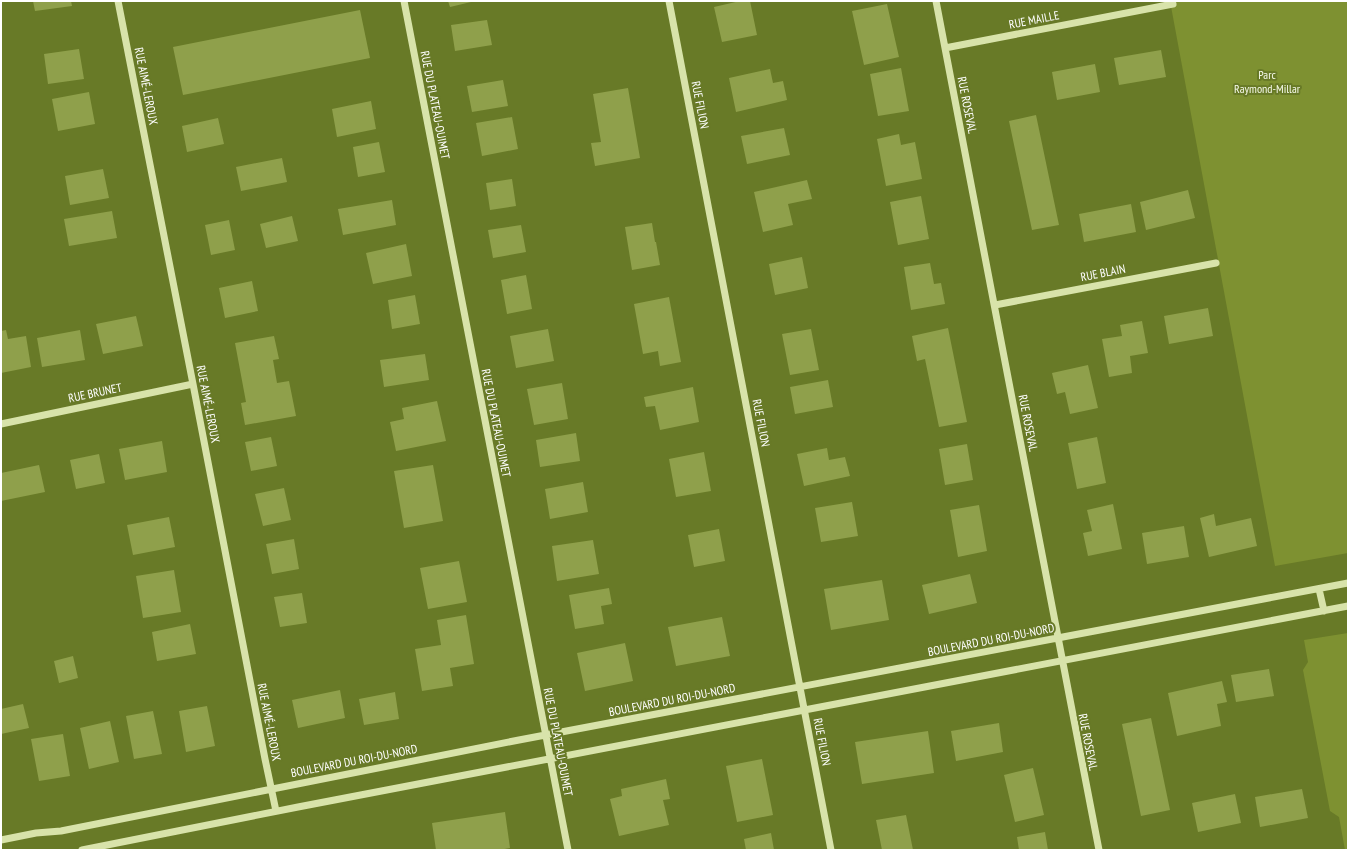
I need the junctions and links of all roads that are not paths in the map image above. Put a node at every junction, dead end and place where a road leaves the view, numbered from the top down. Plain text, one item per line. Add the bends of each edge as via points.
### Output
1 (118, 1) edge
2 (404, 1) edge
3 (669, 1) edge
4 (936, 1) edge
5 (1173, 4) dead end
6 (945, 48) junction
7 (1216, 263) dead end
8 (995, 305) junction
9 (193, 384) junction
10 (1, 424) edge
11 (1348, 583) edge
12 (1319, 589) junction
13 (1348, 606) edge
14 (1324, 611) junction
15 (1058, 638) junction
16 (1061, 660) junction
17 (800, 687) junction
18 (805, 710) junction
19 (546, 735) junction
20 (550, 758) junction
21 (271, 789) junction
22 (276, 811) junction
23 (1, 840) edge
24 (82, 850) edge
25 (568, 850) edge
26 (831, 850) edge
27 (1099, 850) edge

1 - 9 street, RUE AIMÉ-LEROUX
2 - 19 street, RUE DU PLATEAU-OUIMET
3 - 17 street, RUE FILION
4 - 6 street, RUE ROSEVAL
5 - 6 street, RUE MAILLE
6 - 8 street, RUE ROSEVAL
7 - 8 street, RUE BLAIN
8 - 15 street, RUE ROSEVAL
9 - 10 street, RUE BRUNET
9 - 21 street, RUE AIMÉ-LEROUX
11 - 12 street, BOULEVARD DU ROI-DU-NORD
12 - 14 street
12 - 15 street, BOULEVARD DU ROI-DU-NORD
13 - 14 street
14 - 16 street
15 - 16 street, RUE ROSEVAL
15 - 17 street, BOULEVARD DU ROI-DU-NORD
16 - 18 street
16 - 27 street, RUE ROSEVAL
17 - 18 street, RUE FILION
17 - 19 street, BOULEVARD DU ROI-DU-NORD
18 - 20 street
18 - 26 street, RUE FILION
19 - 20 street, RUE DU PLATEAU-OUIMET
19 - 21 street, BOULEVARD DU ROI-DU-NORD
20 - 22 street
20 - 25 street, RUE DU PLATEAU-OUIMET
21 - 22 street, RUE AIMÉ-LEROUX
21 - 23 street, BOULEVARD DU ROI-DU-NORD via 61,831
22 - 24 street

